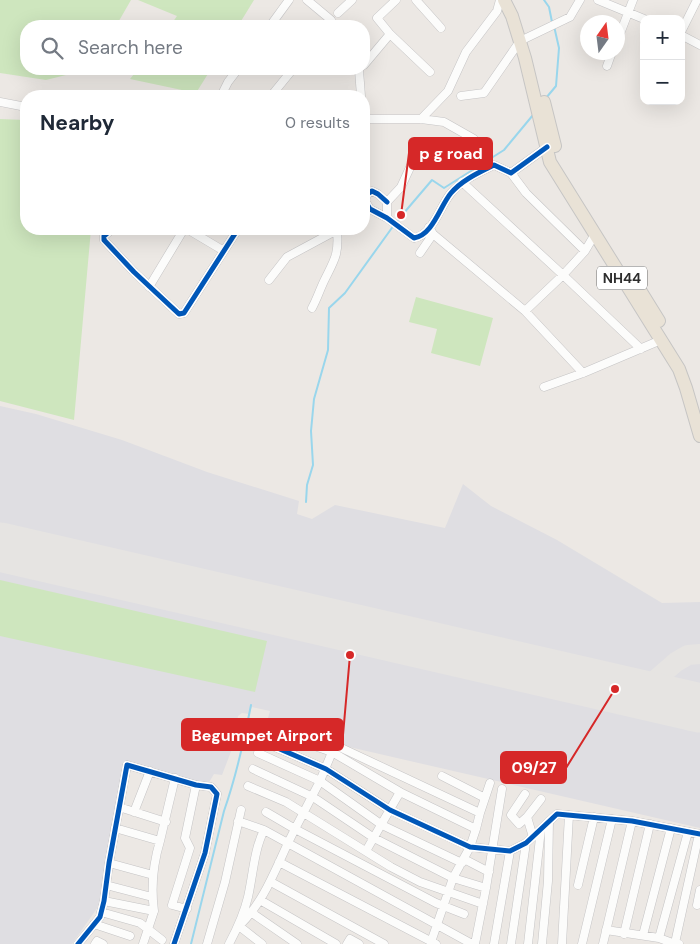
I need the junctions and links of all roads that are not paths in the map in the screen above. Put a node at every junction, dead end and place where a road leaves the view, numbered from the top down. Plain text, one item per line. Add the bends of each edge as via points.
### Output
1 (289, 0) edge
2 (308, 0) edge
3 (352, 0) edge
4 (396, 0) edge
5 (416, 0) edge
6 (500, 0) edge
7 (504, 0) edge
8 (512, 0) edge
9 (580, 0) edge
10 (598, 0) edge
11 (633, 0) edge
12 (697, 0) edge
13 (338, 13) dead end
14 (628, 13) junction
15 (640, 18) edge
16 (274, 20) edge
17 (331, 20) edge
18 (625, 21) edge
19 (685, 25) edge
20 (441, 28) dead end
21 (390, 34) junction
22 (685, 36) edge
23 (524, 39) junction
24 (700, 45) edge
25 (370, 57) edge
26 (609, 60) edge
27 (607, 66) dead end
28 (430, 72) dead end
29 (233, 75) edge
30 (288, 75) edge
31 (360, 75) edge
32 (224, 90) edge
33 (276, 90) edge
34 (361, 90) edge
35 (461, 96) dead end
36 (0, 102) edge
37 (20, 106) edge
38 (370, 118) edge
39 (421, 119) junction
40 (545, 121) junction
41 (474, 139) dead end
42 (547, 147) junction
43 (413, 161) dead end
44 (511, 173) junction
45 (462, 182) junction
46 (370, 192) edge
47 (387, 202) junction
48 (370, 212) edge
49 (387, 218) junction
50 (431, 231) junction
51 (595, 234) junction
52 (105, 235) edge
53 (182, 235) edge
54 (196, 235) edge
55 (234, 235) edge
56 (329, 235) edge
57 (338, 235) edge
58 (224, 251) junction
59 (585, 251) junction
60 (420, 253) dead end
61 (563, 275) junction
62 (269, 280) dead end
63 (149, 287) junction
64 (312, 308) dead end
65 (525, 311) junction
66 (661, 340) junction
67 (641, 349) junction
68 (583, 374) junction
69 (544, 387) dead end
70 (700, 409) edge
71 (700, 436) edge
72 (272, 731) dead end
73 (266, 743) dead end
74 (332, 752) junction
75 (258, 753) dead end
76 (253, 769) dead end
77 (326, 769) junction
78 (150, 771) junction
79 (442, 776) dead end
80 (175, 778) junction
81 (320, 781) junction
82 (490, 784) dead end
83 (196, 785) junction
84 (248, 786) dead end
85 (502, 789) dead end
86 (400, 792) junction
87 (525, 794) dead end
88 (313, 797) junction
89 (485, 798) junction
90 (541, 799) dead end
91 (119, 807) junction
92 (241, 810) dead end
93 (390, 810) junction
94 (134, 812) junction
95 (266, 812) dead end
96 (303, 812) junction
97 (480, 813) junction
98 (568, 815) junction
99 (594, 817) junction
100 (527, 818) junction
101 (612, 819) junction
102 (238, 821) junction
103 (549, 821) junction
104 (632, 821) junction
105 (166, 822) junction
106 (650, 824) junction
107 (382, 825) junction
108 (116, 828) junction
109 (476, 828) junction
110 (671, 828) junction
111 (295, 829) junction
112 (541, 829) junction
113 (264, 830) junction
114 (688, 832) junction
115 (700, 834) edge
116 (533, 837) junction
117 (374, 838) junction
118 (160, 842) junction
119 (288, 843) junction
120 (526, 843) junction
121 (470, 846) junction
122 (493, 850) junction
123 (366, 851) junction
124 (510, 851) junction
125 (464, 859) junction
126 (109, 862) junction
127 (279, 862) junction
128 (489, 872) junction
129 (153, 876) junction
130 (453, 878) junction
131 (270, 882) junction
132 (106, 885) junction
133 (578, 885) dead end
134 (486, 888) junction
135 (700, 890) edge
136 (449, 893) junction
137 (152, 896) junction
138 (260, 900) junction
139 (104, 901) junction
140 (482, 904) junction
141 (697, 905) dead end
142 (444, 906) junction
143 (187, 909) junction
144 (154, 911) junction
145 (101, 912) junction
146 (252, 913) junction
147 (464, 914) dead end
148 (94, 924) junction
149 (239, 926) junction
150 (437, 926) junction
151 (149, 930) junction
152 (606, 930) junction
153 (624, 934) junction
154 (130, 936) dead end
155 (643, 936) junction
156 (655, 940) edge
157 (163, 943) edge
158 (433, 943) edge
159 (78, 944) edge
160 (95, 944) edge
161 (102, 944) edge
162 (143, 944) edge
163 (174, 944) edge
164 (207, 944) edge
165 (230, 944) edge
166 (262, 944) edge
167 (297, 944) edge
168 (336, 944) edge
169 (347, 944) edge
170 (358, 944) edge
171 (384, 944) edge
172 (473, 944) edge
173 (494, 944) edge
174 (511, 944) edge
175 (528, 944) edge
176 (542, 944) edge
177 (562, 944) edge
178 (582, 944) edge
179 (603, 944) edge
180 (676, 944) edge

1 - 16 street
2 - 17 street
3 - 13 street
4 - 21 street via 378,18
5 - 20 street
6 - 39 street via 497,11 466,52 448,91
7 - 23 highway, NH44
8 - 23 highway, NH44
9 - 23 street via 570,17
10 - 14 street
11 - 14 street
12 - 19 street
14 - 15 street
14 - 18 street
21 - 25 street
21 - 28 street
22 - 24 street
23 - 35 street via 484,93
23 - 40 highway, NH44
26 - 27 street
29 - 32 street
30 - 33 street
31 - 34 street
36 - 37 street
38 - 39 street
39 - 41 street via 444,122
40 - 42 highway, NH44
40 - 70 highway, NH44 via 558,159 686,365
42 - 44 street
42 - 51 highway, NH44 via 550,162
43 - 47 street via 401,187
44 - 45 street via 494,165
44 - 59 street via 526,193
45 - 50 street via 450,194
45 - 61 street
46 - 47 street via 378,194
47 - 49 street
48 - 49 street
49 - 50 street via 414,238
50 - 60 street
50 - 65 street
51 - 59 street
51 - 66 highway, NH44
52 - 63 street via 104,240
53 - 63 street
54 - 58 street
55 - 58 street
56 - 62 street via 287,257
57 - 64 street via 335,262
58 - 63 street via 184,313 179,314
59 - 61 street
61 - 65 street
61 - 67 street
65 - 68 street
66 - 67 street
66 - 71 highway, NH44 via 681,375
67 - 68 street
68 - 69 street
72 - 74 street
73 - 77 street
74 - 77 street
74 - 86 street
74 - 97 street via 336,744
75 - 81 street
76 - 88 street
77 - 81 street
77 - 93 street
78 - 80 street
78 - 91 street via 127,765
78 - 94 street
79 - 89 street
80 - 83 street
80 - 105 street
81 - 88 street
81 - 107 street
82 - 89 street
83 - 143 street via 185,838 190,848 172,905
83 - 143 street via 212,787 217,794 206,853
84 - 96 street
85 - 122 street
86 - 93 street
86 - 109 street
87 - 100 street via 511,815 519,824
88 - 96 street
88 - 117 street
89 - 97 street
90 - 100 street
91 - 94 street
91 - 108 street
92 - 102 street
93 - 107 street
93 - 121 street
94 - 105 street
95 - 111 street
96 - 111 street
96 - 123 street
97 - 109 street
98 - 99 street
98 - 103 street via 557,814
98 - 177 street
99 - 101 street
99 - 133 street
100 - 116 street
101 - 104 street
101 - 178 street
102 - 113 street
102 - 164 street
103 - 112 street
103 - 176 street
104 - 106 street
104 - 152 street
105 - 118 street
106 - 110 street
106 - 153 street
107 - 117 street
107 - 125 street via 462,863
108 - 118 street
108 - 126 street
109 - 121 street
110 - 114 street
110 - 155 street
111 - 119 street
111 - 142 street
112 - 116 street
112 - 175 street
113 - 119 street
113 - 149 street
114 - 115 street
114 - 156 street
115 - 180 street
116 - 120 street
117 - 123 street
117 - 130 street
118 - 129 street
119 - 127 street
119 - 150 street
120 - 124 street
120 - 174 street
121 - 122 street
121 - 125 street
122 - 124 street
122 - 128 street
123 - 136 street via 420,882
124 - 173 street
125 - 128 street
125 - 130 street
126 - 129 street
126 - 132 street
127 - 131 street
127 - 158 street
128 - 134 street
129 - 137 street
130 - 134 street
130 - 136 street
131 - 138 street
131 - 171 street
132 - 137 street
132 - 139 street
134 - 140 street
135 - 141 street
136 - 140 street
136 - 142 street
137 - 144 street
138 - 146 street
138 - 168 street
139 - 144 street
139 - 145 street
140 - 172 street
142 - 147 street
142 - 150 street
143 - 163 street
144 - 151 street
145 - 148 street
145 - 151 street via 140,923
146 - 149 street
146 - 167 street
148 - 154 street
148 - 159 street
149 - 165 street
149 - 166 street
150 - 158 street
150 - 172 street
151 - 157 street
151 - 162 street
152 - 153 street
152 - 179 street
153 - 155 street
155 - 156 street
156 - 180 street
160 - 161 street via 97,941
169 - 170 street via 350,939

